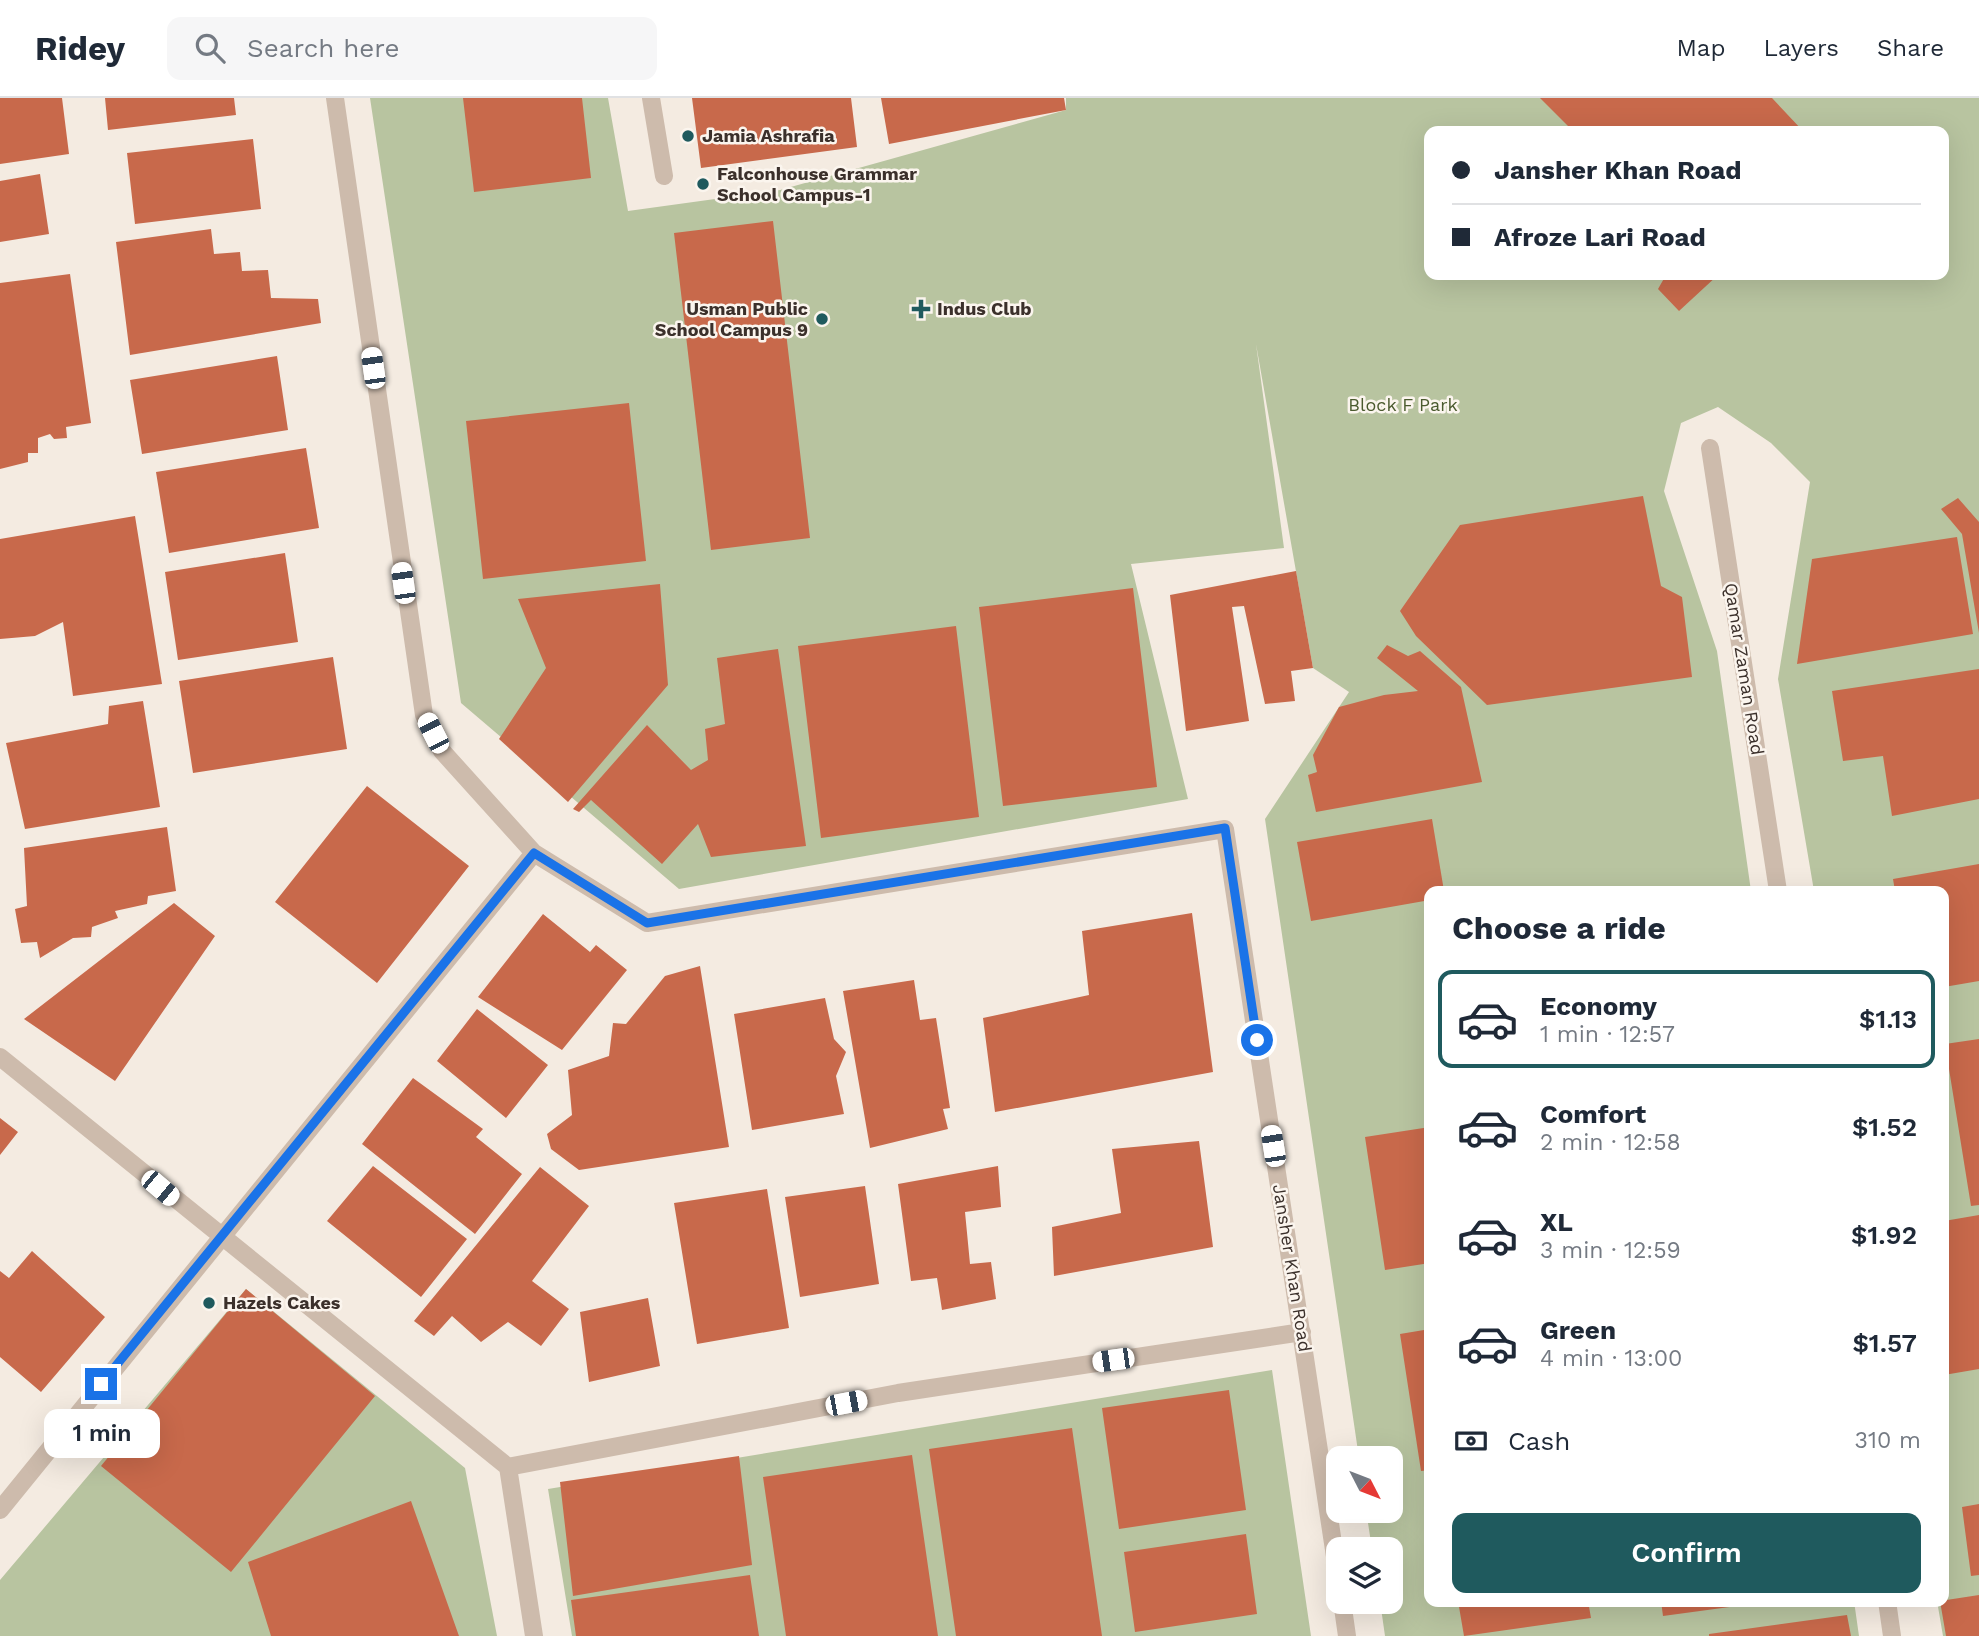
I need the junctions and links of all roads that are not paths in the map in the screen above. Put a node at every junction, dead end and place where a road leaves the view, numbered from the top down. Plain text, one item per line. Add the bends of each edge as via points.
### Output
1 (335, 98) edge
2 (651, 98) edge
3 (664, 176) dead end
4 (1710, 448) dead end
5 (534, 853) junction
6 (1777, 886) edge
7 (0, 1057) edge
8 (220, 1237) junction
9 (1302, 1332) junction
10 (508, 1467) junction
11 (0, 1510) edge
12 (1332, 1537) edge
13 (1888, 1607) edge
14 (1344, 1614) edge
15 (534, 1636) edge
16 (1347, 1636) edge
17 (1892, 1636) edge

1 - 5 street via 424,715 442,751
2 - 3 street
4 - 6 street, Qamar Zaman Road
5 - 8 street
5 - 9 street, Jansher Khan Road via 647,923 1225,828
7 - 8 street
8 - 10 street
8 - 11 street
9 - 10 street via 898,1393
9 - 12 street, Jansher Khan Road
10 - 15 street
13 - 17 street
14 - 16 street

